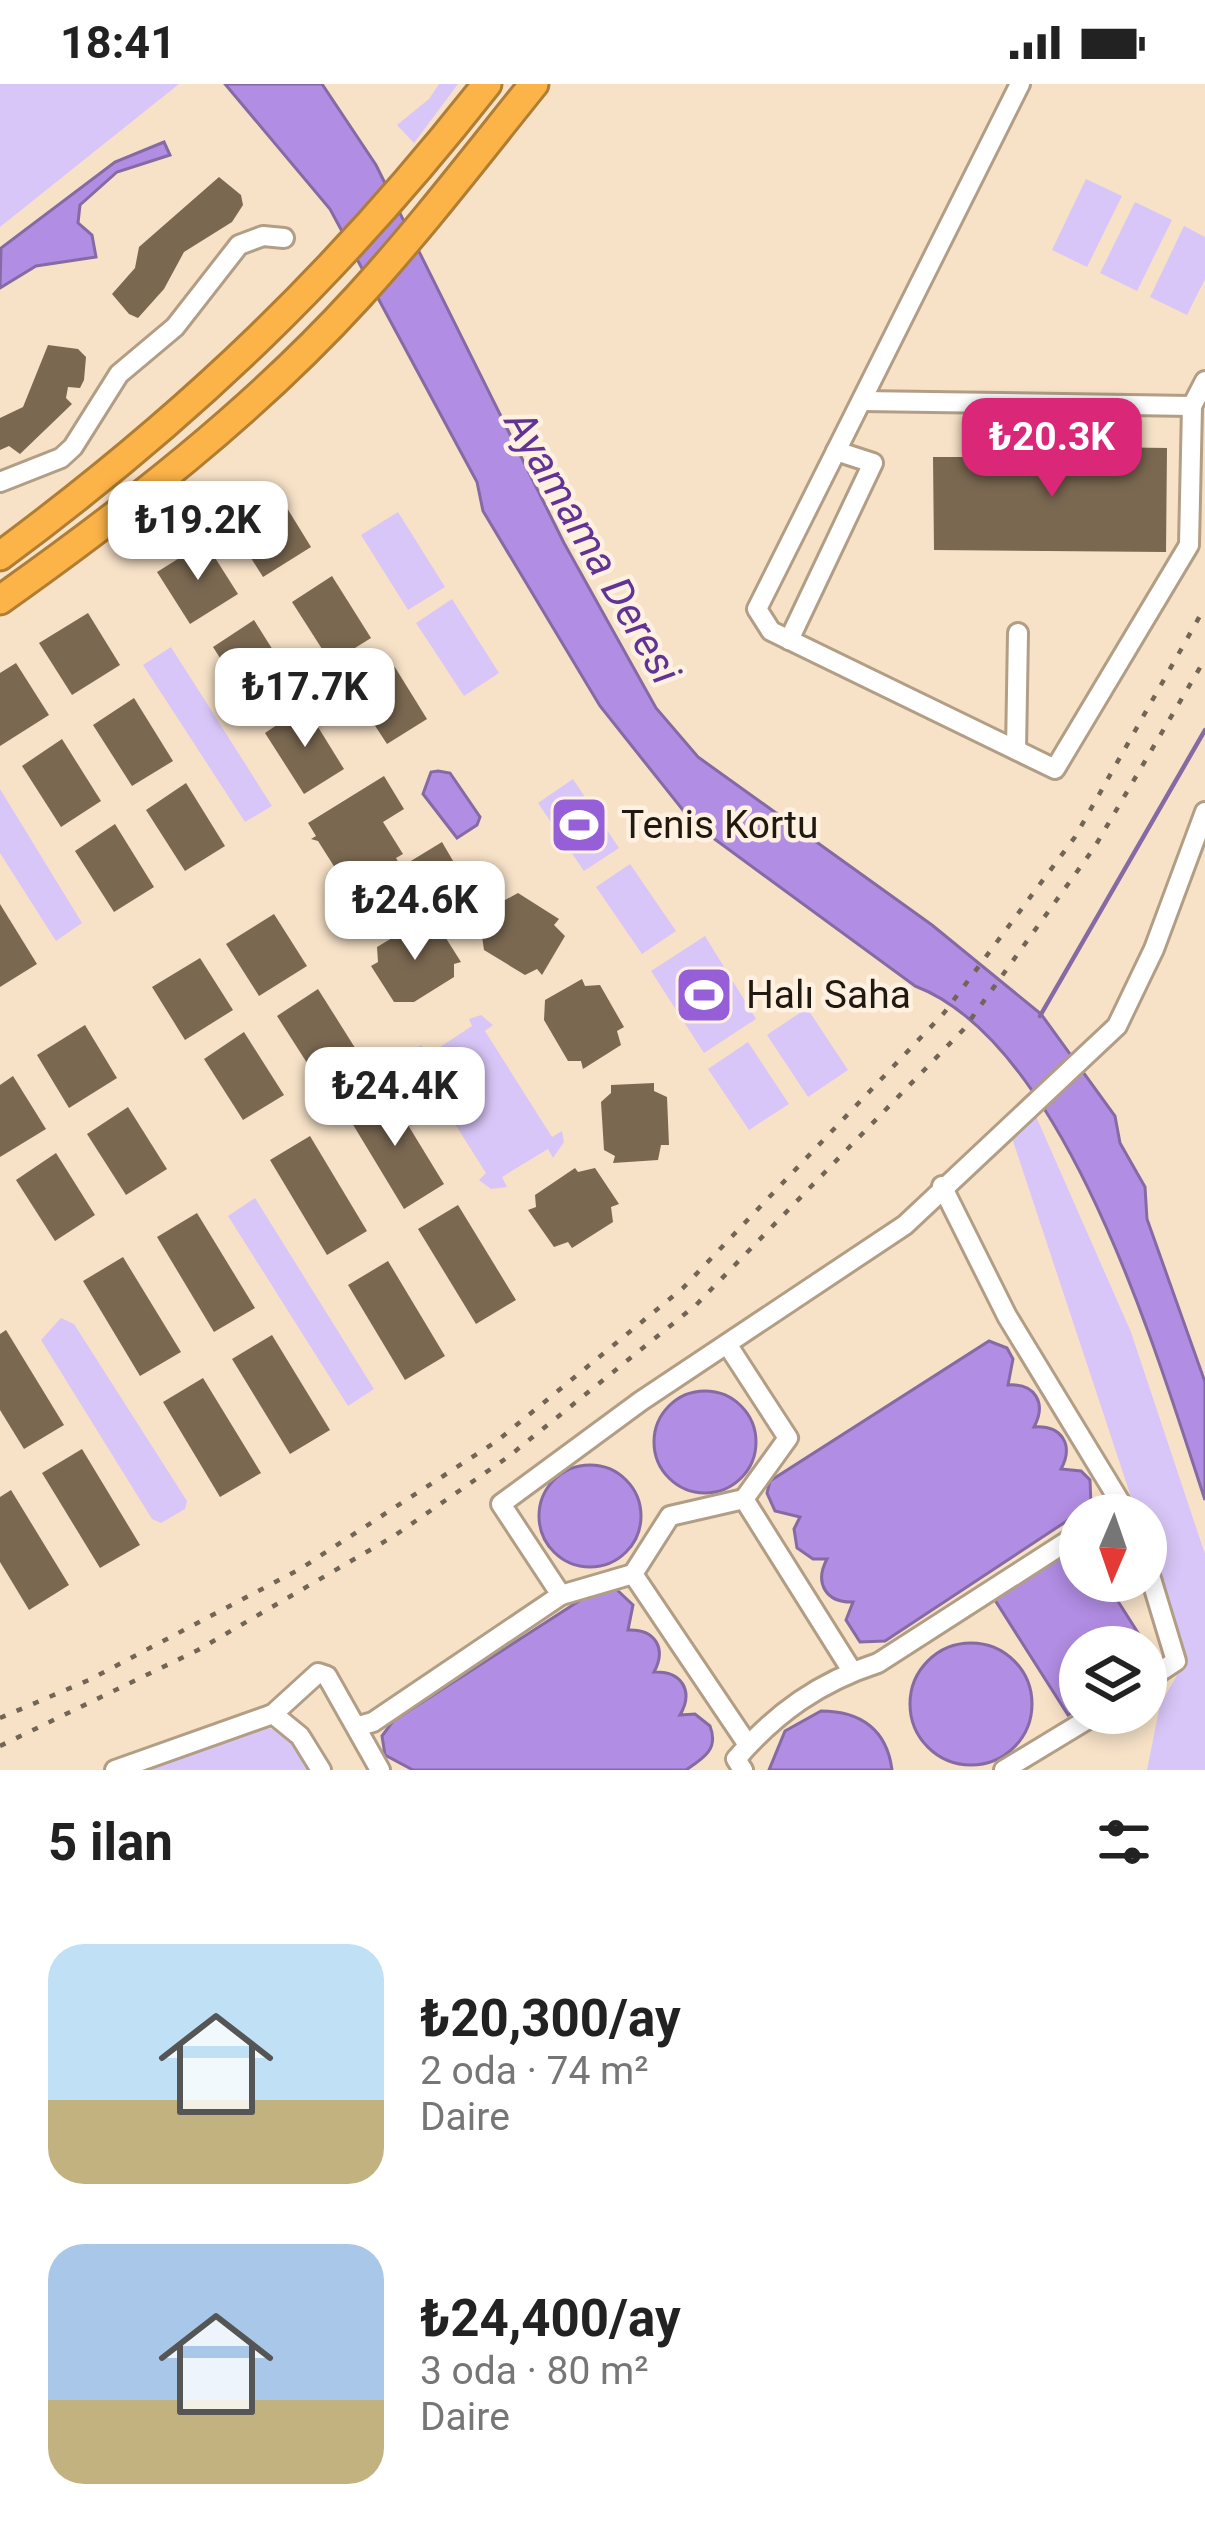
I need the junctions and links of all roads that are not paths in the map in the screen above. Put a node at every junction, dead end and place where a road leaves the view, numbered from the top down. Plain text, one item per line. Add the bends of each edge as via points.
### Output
1 (487, 84) edge
2 (534, 84) edge
3 (1020, 84) edge
4 (284, 238) dead end
5 (1205, 381) edge
6 (862, 401) junction
7 (1192, 406) junction
8 (836, 451) junction
9 (0, 482) edge
10 (0, 556) edge
11 (0, 600) edge
12 (1018, 633) dead end
13 (789, 640) junction
14 (1016, 750) junction
15 (1205, 812) edge
16 (942, 1186) junction
17 (727, 1344) junction
18 (1110, 1494) edge
19 (744, 1499) junction
20 (1059, 1546) edge
21 (633, 1574) junction
22 (561, 1594) junction
23 (1167, 1631) edge
24 (1167, 1667) edge
25 (852, 1672) junction
26 (273, 1714) junction
27 (359, 1726) junction
28 (1063, 1734) edge
29 (742, 1758) edge
30 (115, 1770) edge
31 (321, 1770) edge
32 (380, 1770) edge
33 (718, 1770) edge
34 (1004, 1770) edge

1 - 10 highway via 332,269 184,412
2 - 11 highway via 356,300 179,464
3 - 6 lane
4 - 9 lane via 239,245 175,327 119,374 73,447
5 - 7 lane
6 - 7 lane
6 - 8 lane
7 - 14 lane via 1189,545 1054,769
8 - 13 lane via 757,609 771,632
8 - 13 lane via 873,464
12 - 14 lane
13 - 14 lane
15 - 16 lane via 1118,1026
16 - 17 lane via 905,1225
16 - 18 lane
17 - 19 lane via 788,1438
17 - 22 lane via 501,1504
19 - 21 lane via 670,1516
19 - 25 lane
20 - 25 lane
21 - 22 lane
21 - 29 lane
22 - 27 lane
23 - 24 lane via 1176,1661
25 - 29 lane via 771,1718
26 - 27 lane via 318,1673
26 - 30 lane
26 - 31 lane via 300,1736
27 - 32 lane
28 - 34 lane
29 - 33 lane

